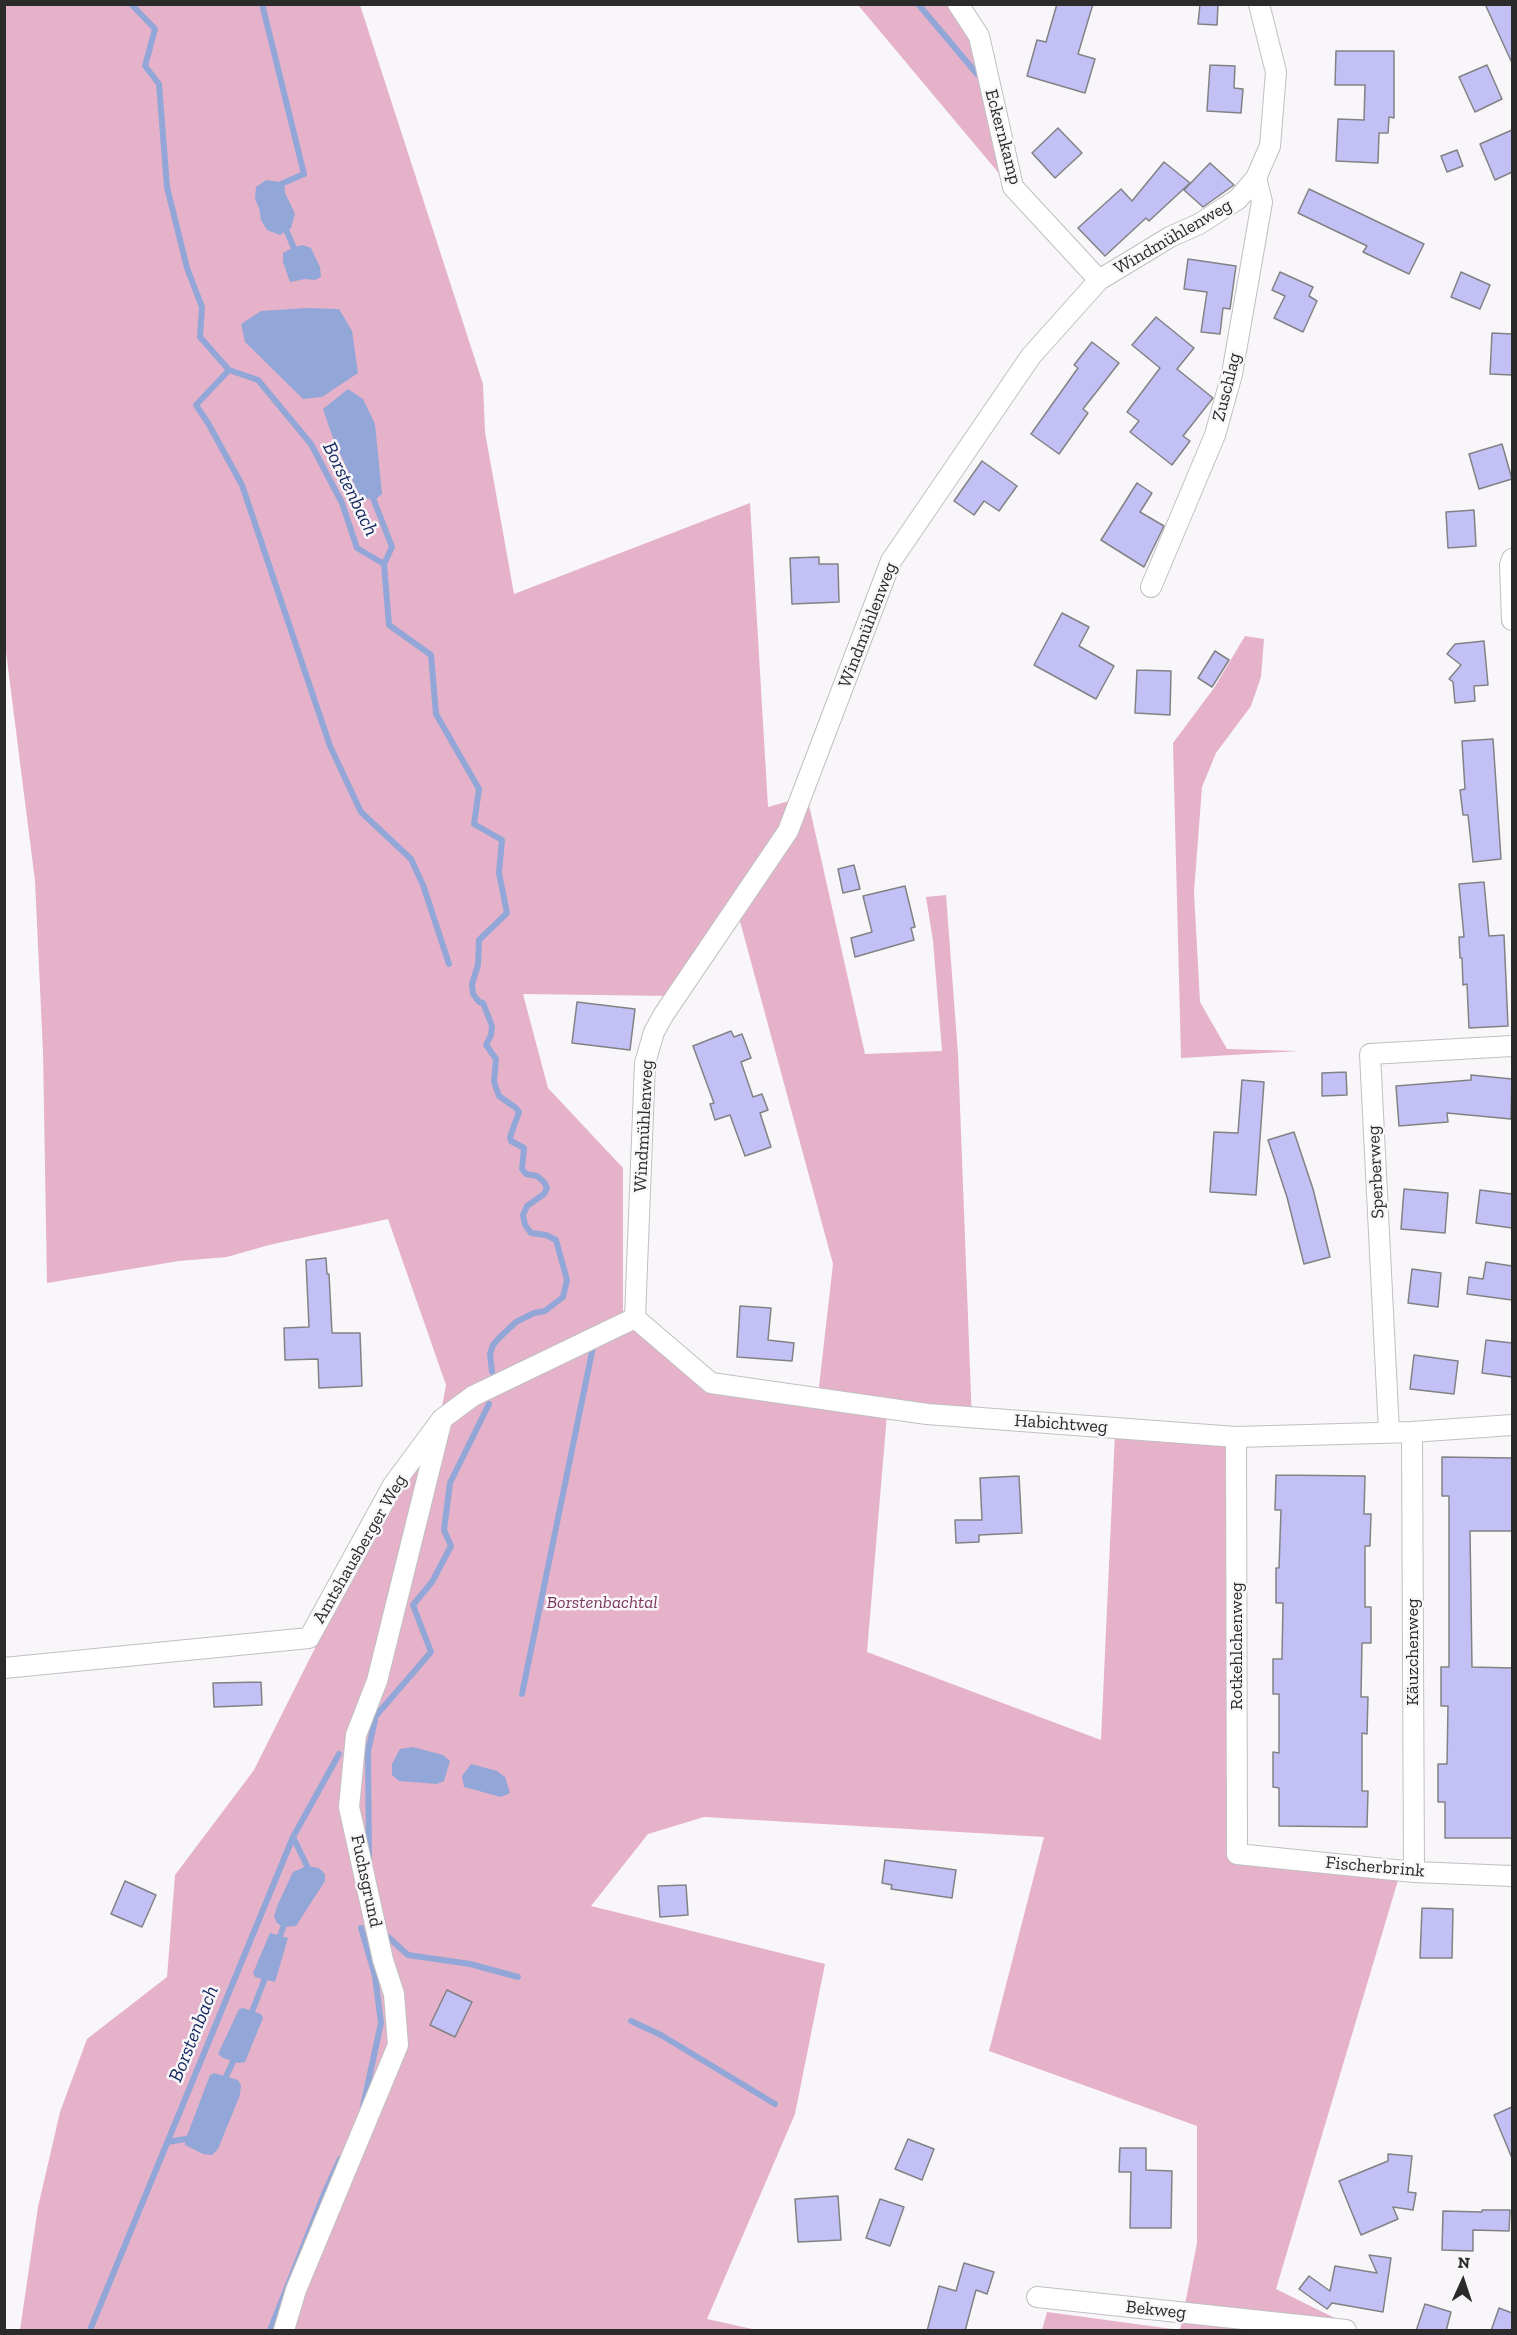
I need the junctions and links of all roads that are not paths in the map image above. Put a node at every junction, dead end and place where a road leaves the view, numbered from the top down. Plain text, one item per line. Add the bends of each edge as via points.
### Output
1 (958, 4) edge
2 (1259, 4) edge
3 (1256, 178) junction
4 (1099, 280) junction
5 (1512, 559) edge
6 (1151, 587) dead end
7 (1512, 620) edge
8 (1512, 1046) edge
9 (635, 1318) junction
10 (442, 1419) junction
11 (1512, 1425) edge
12 (1389, 1432) junction
13 (1412, 1432) junction
14 (1236, 1437) junction
15 (4, 1668) edge
16 (1237, 1854) joint
17 (1414, 1872) junction
18 (1512, 1876) edge
19 (1037, 2297) dead end
20 (284, 2331) edge
21 (1346, 2331) edge

1 - 4 street, Eckernkamp via 978,36 1012,187
2 - 3 street, Windmühlenweg via 1276,72 1270,146
3 - 4 street, Windmühlenweg via 1238,200
3 - 6 street, Zuschlag via 1262,202 1232,374 1215,435
4 - 9 street, Windmühlenweg via 1031,356 891,561 788,831 654,1032 645,1063
5 - 7 street
8 - 12 street, Sperberweg via 1370,1054
9 - 10 street, Amtshausberger Weg via 473,1396
9 - 14 street, Habichtweg via 711,1383 927,1413
10 - 15 street, Amtshausberger Weg via 393,1485 309,1638
10 - 20 street, Fuchsgrund via 376,1681 356,1735 350,1807 394,1994 398,2045 296,2290
11 - 13 street, Habichtweg
12 - 13 street, Habichtweg
12 - 14 street, Habichtweg
13 - 17 street, Käuzchenweg
14 - 16 street, Rotkehlchenweg
16 - 17 street, Fischerbrink
17 - 18 street, Fischerbrink
19 - 21 street, Bekweg

